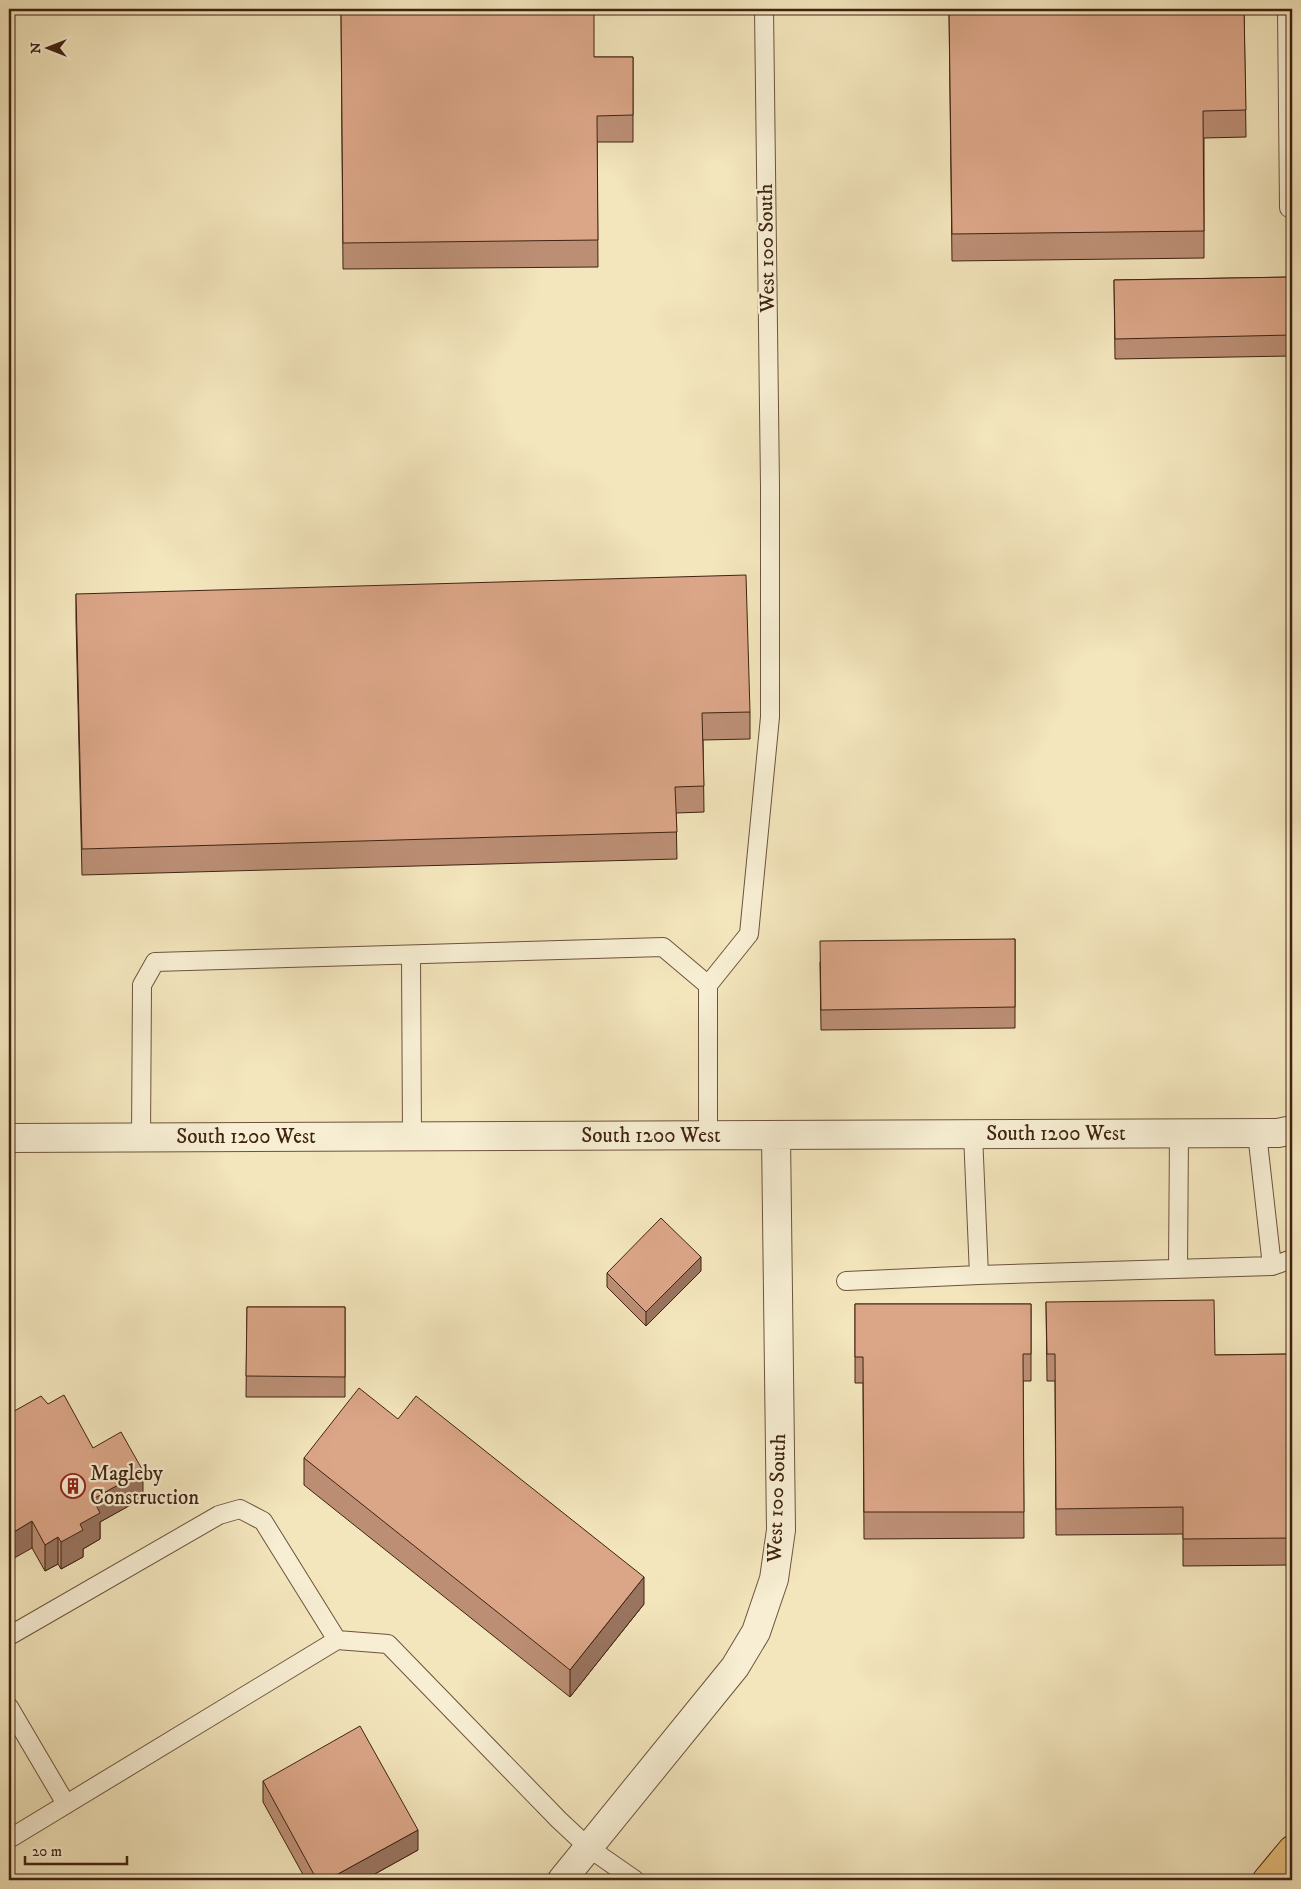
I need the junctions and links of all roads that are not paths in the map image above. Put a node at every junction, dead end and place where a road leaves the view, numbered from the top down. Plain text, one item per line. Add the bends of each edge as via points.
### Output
1 (764, 9) edge
2 (1287, 9) edge
3 (1292, 208) edge
4 (411, 954) junction
5 (708, 985) junction
6 (1292, 1130) edge
7 (1179, 1133) junction
8 (1257, 1133) junction
9 (973, 1134) junction
10 (708, 1136) junction
11 (776, 1136) junction
12 (412, 1137) junction
13 (9, 1138) edge
14 (141, 1138) junction
15 (1292, 1259) edge
16 (1272, 1266) junction
17 (1178, 1268) junction
18 (979, 1275) junction
19 (846, 1281) dead end
20 (9, 1636) edge
21 (337, 1640) junction
22 (9, 1706) edge
23 (66, 1804) junction
24 (9, 1840) edge
25 (588, 1848) junction
26 (1292, 1850) edge
27 (562, 1880) edge
28 (635, 1880) edge
29 (1267, 1880) edge

1 - 5 lane, West 100 South via 770,717 749,934
2 - 3 lane via 1289,208
4 - 5 lane via 663,947
4 - 12 lane
4 - 14 lane via 155,962 142,985
5 - 10 lane
6 - 8 street, South 1200 West
7 - 8 street, South 1200 West
7 - 9 street, South 1200 West
7 - 17 lane
8 - 16 lane
9 - 11 street, South 1200 West
9 - 18 lane
10 - 11 street, South 1200 West
10 - 12 street, South 1200 West
11 - 25 street, West 100 South via 781,1530 774,1579 756,1632 735,1667
12 - 14 street, South 1200 West
13 - 14 street, South 1200 West
15 - 16 lane
16 - 17 lane
17 - 18 lane
18 - 19 lane
20 - 21 lane via 218,1515 240,1509 263,1521
21 - 23 lane
21 - 25 lane via 388,1644
22 - 23 lane
23 - 24 lane
25 - 27 street, West 100 South
25 - 28 lane
26 - 29 highway

